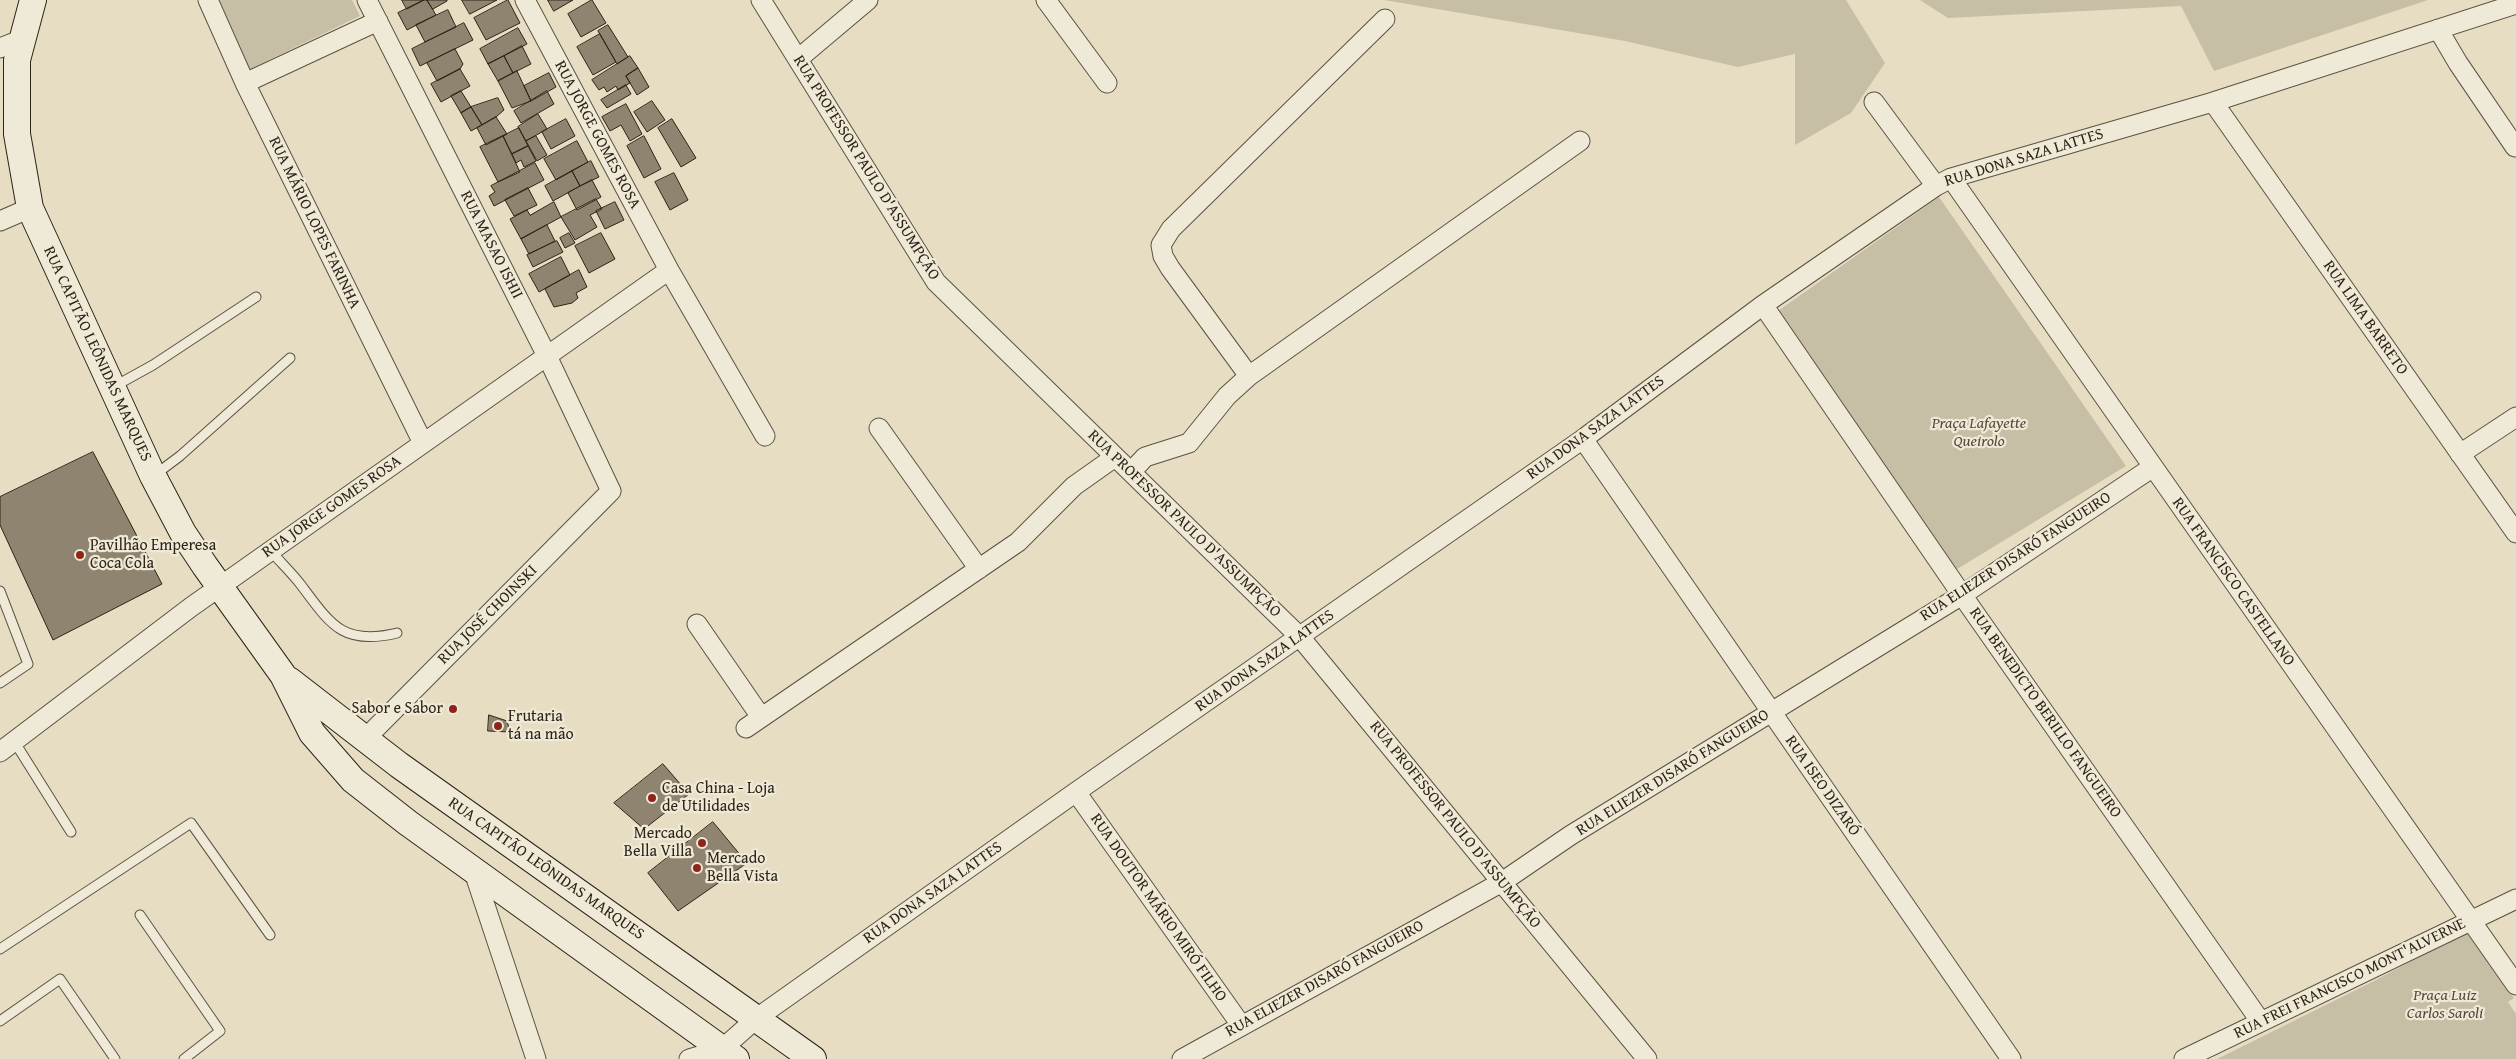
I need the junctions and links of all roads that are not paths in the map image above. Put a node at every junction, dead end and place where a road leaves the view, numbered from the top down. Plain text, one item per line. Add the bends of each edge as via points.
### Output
1 (34, 0) edge
2 (208, 0) edge
3 (367, 0) edge
4 (525, 0) edge
5 (761, 0) edge
6 (868, 0) edge
7 (1046, 0) edge
8 (2516, 4) edge
9 (1385, 19) dead end
10 (378, 21) junction
11 (2438, 29) junction
12 (12, 44) edge
13 (798, 59) junction
14 (245, 83) junction
15 (1107, 83) dead end
16 (1874, 102) dead end
17 (2213, 102) junction
18 (1580, 141) dead end
19 (2515, 147) edge
20 (1943, 182) junction
21 (30, 208) junction
22 (0, 220) edge
23 (669, 270) junction
24 (256, 297) dead end
25 (1763, 305) junction
26 (547, 356) junction
27 (290, 358) dead end
28 (1249, 376) junction
29 (112, 387) junction
30 (2516, 417) edge
31 (879, 428) dead end
32 (765, 436) dead end
33 (1582, 439) junction
34 (423, 443) junction
35 (2460, 454) junction
36 (1115, 457) junction
37 (2153, 467) junction
38 (1131, 472) junction
39 (153, 476) junction
40 (611, 491) joint
41 (2516, 533) edge
42 (270, 550) junction
43 (979, 569) junction
44 (220, 588) junction
45 (0, 591) edge
46 (1962, 595) junction
47 (697, 624) dead end
48 (397, 633) dead end
49 (1300, 637) junction
50 (283, 675) junction
51 (0, 683) edge
52 (1772, 712) junction
53 (365, 739) junction
54 (7, 746) edge
55 (1076, 792) junction
56 (71, 832) dead end
57 (474, 872) junction
58 (1502, 882) junction
59 (2516, 899) edge
60 (140, 915) dead end
61 (2470, 921) junction
62 (270, 935) dead end
63 (0, 948) edge
64 (2516, 986) edge
65 (758, 1018) junction
66 (0, 1021) edge
67 (2261, 1022) junction
68 (1241, 1025) junction
69 (729, 1054) edge
70 (115, 1059) edge
71 (184, 1059) edge
72 (536, 1059) edge
73 (689, 1059) edge
74 (813, 1059) edge
75 (1182, 1059) edge
76 (1648, 1059) edge
77 (2010, 1059) edge
78 (2184, 1059) edge

1 - 12 main road, RUA CAPITÃO LEÔNIDAS MARQUES
2 - 14 street, RUA MÁRIO LOPES FARINHA
3 - 10 street, RUA MASAO ISHII
4 - 23 street, RUA JORGE GOMES ROSA
5 - 13 street, RUA PROFESSOR PAULO D'ASSUMPÇÃO
6 - 13 street
7 - 15 street
8 - 11 street, RUA DONA SAZA LATTES
9 - 28 street via 1171,229 1161,245 1170,268
10 - 14 street
10 - 26 street, RUA MASAO ISHII
11 - 17 street, RUA DONA SAZA LATTES
11 - 19 street
12 - 21 main road, RUA CAPITÃO LEÔNIDAS MARQUES via 17,60 17,134
13 - 36 street, RUA PROFESSOR PAULO D'ASSUMPÇÃO via 936,282
14 - 34 street, RUA MÁRIO LOPES FARINHA
16 - 20 street, RUA FRANCISCO CASTELLANO
17 - 20 street, RUA DONA SAZA LATTES
17 - 35 street, RUA LIMA BARRETO
18 - 28 street
20 - 25 street, RUA DONA SAZA LATTES
20 - 37 street, RUA FRANCISCO CASTELLANO
21 - 22 street
21 - 29 main road, RUA CAPITÃO LEÔNIDAS MARQUES
23 - 26 street, RUA JORGE GOMES ROSA
23 - 32 street, RUA JORGE GOMES ROSA
24 - 29 lane via 152,365
25 - 33 street, RUA DONA SAZA LATTES
25 - 46 street, RUA BENEDICTO BERILLO FANGUEIRO
26 - 34 street, RUA JORGE GOMES ROSA
26 - 40 street, RUA MASAO ISHII
27 - 39 lane
28 - 38 street via 1227,396 1189,443 1150,454
29 - 39 main road, RUA CAPITÃO LEÔNIDAS MARQUES
30 - 35 street
31 - 43 street
33 - 49 street, RUA DONA SAZA LATTES
33 - 52 street, RUA ISEO DIZARÓ
34 - 42 street, RUA JORGE GOMES ROSA
35 - 41 street, RUA LIMA BARRETO
36 - 38 street, RUA PROFESSOR PAULO D'ASSUMPÇÃO
36 - 43 street via 1074,486 1022,539
37 - 46 street, RUA ELIEZER DISARÓ FANGUEIRO
37 - 61 street, RUA FRANCISCO CASTELLANO
38 - 49 street, RUA PROFESSOR PAULO D'ASSUMPÇÃO
39 - 44 main road, RUA CAPITÃO LEÔNIDAS MARQUES via 183,532
40 - 53 street, RUA JOSÉ CHOINSKI
42 - 44 street, RUA JORGE GOMES ROSA
42 - 48 lane via 300,583 323,616 339,629 357,637 376,638
43 - 47 street via 754,723
44 - 50 main road, RUA CAPITÃO LEÔNIDAS MARQUES
44 - 54 street, RUA JORGE GOMES ROSA
45 - 51 lane via 28,664
46 - 52 street, RUA ELIEZER DISARÓ FANGUEIRO
46 - 67 street, RUA BENEDICTO BERILLO FANGUEIRO
49 - 55 street, RUA DONA SAZA LATTES
49 - 58 street, RUA PROFESSOR PAULO D'ASSUMPÇÃO
50 - 53 main road, RUA CAPITÃO LEÔNIDAS MARQUES
50 - 57 main road, RUA CAPITÃO LEÔNIDAS MARQUES via 312,733 353,780
52 - 58 street, RUA ELIEZER DISARÓ FANGUEIRO via 1571,835
52 - 77 street, RUA ISEO DIZARÓ
53 - 65 main road, RUA CAPITÃO LEÔNIDAS MARQUES
54 - 56 lane
55 - 65 street, RUA DONA SAZA LATTES
55 - 68 street, RUA DOUTOR MÁRIO MIRÓ FILHO
57 - 69 main road, RUA CAPITÃO LEÔNIDAS MARQUES
57 - 72 street
58 - 68 street, RUA ELIEZER DISARÓ FANGUEIRO
58 - 76 street, RUA PROFESSOR PAULO D'ASSUMPÇÃO
59 - 61 street, RUA FREI FRANCISCO MONT'ALVERNE
60 - 71 lane via 220,1031
61 - 64 street, RUA FRANCISCO CASTELLANO
61 - 67 street, RUA FREI FRANCISCO MONT'ALVERNE
62 - 63 lane via 192,822
65 - 69 street, RUA DONA SAZA LATTES
65 - 74 main road, RUA CAPITÃO LEÔNIDAS MARQUES
66 - 70 lane via 60,979
67 - 78 street, RUA FREI FRANCISCO MONT'ALVERNE
68 - 75 street, RUA ELIEZER DISARÓ FANGUEIRO
69 - 73 street

